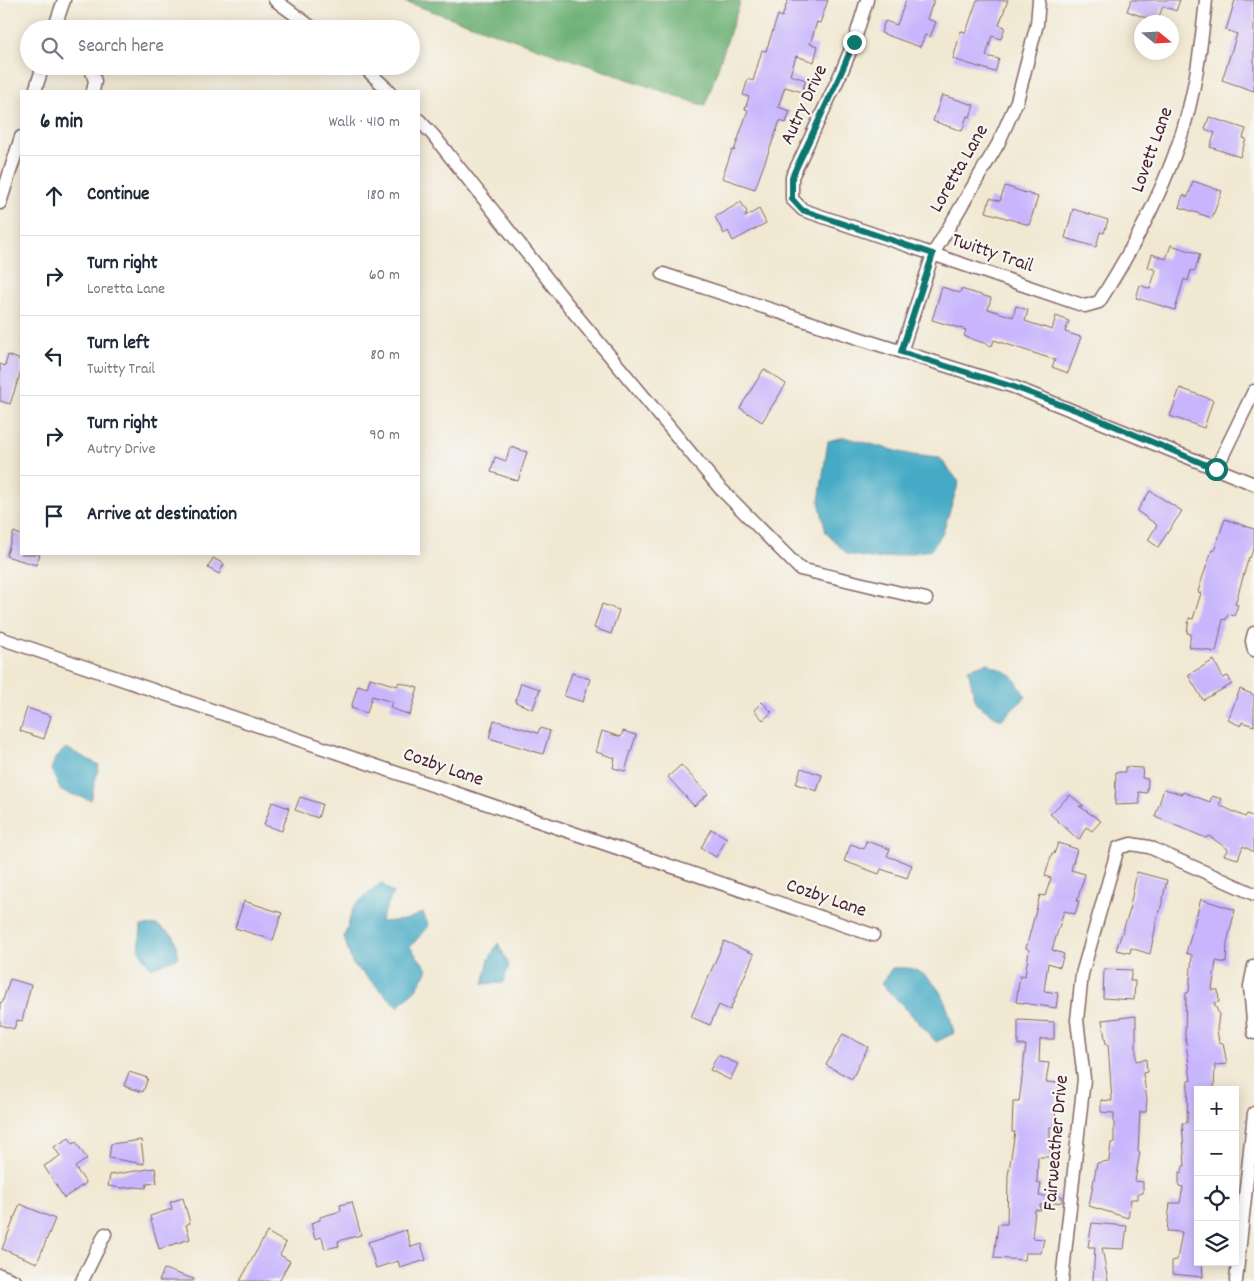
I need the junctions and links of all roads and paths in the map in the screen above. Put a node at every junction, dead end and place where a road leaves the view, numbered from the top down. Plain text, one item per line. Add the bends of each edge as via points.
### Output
1 (64, 0) edge
2 (275, 0) edge
3 (867, 0) edge
4 (1039, 0) edge
5 (1206, 0) edge
6 (57, 20) edge
7 (302, 20) edge
8 (40, 75) edge
9 (93, 75) edge
10 (372, 75) edge
11 (35, 90) edge
12 (93, 90) edge
13 (388, 90) edge
14 (420, 121) edge
15 (20, 139) edge
16 (4, 176) edge
17 (792, 199) joint
18 (0, 203) edge
19 (933, 254) junction
20 (663, 274) dead end
21 (1099, 302) joint
22 (901, 352) junction
23 (1254, 391) edge
24 (1216, 469) junction
25 (1254, 484) edge
26 (926, 599) dead end
27 (1254, 633) edge
28 (0, 638) edge
29 (1254, 650) edge
30 (1254, 894) edge
31 (873, 935) dead end
32 (1254, 966) edge
33 (1254, 1033) edge
34 (1254, 1112) edge
35 (105, 1234) dead end
36 (0, 1275) edge
37 (15, 1281) edge
38 (82, 1281) edge
39 (1062, 1281) edge
40 (1236, 1281) edge

1 - 6 street
2 - 7 street
3 - 17 street, Autry Drive via 841,73 792,177
4 - 19 street, Loretta Lane via 1037,24 1017,101 998,144
5 - 21 street, Lovett Lane via 1198,65 1179,141 1160,192
8 - 11 street
9 - 12 street
10 - 13 street
14 - 26 street via 719,487 800,569
15 - 16 street
16 - 18 street
17 - 19 street, Twitty Trail via 802,210
19 - 21 street, Twitty Trail via 1085,306
19 - 22 street, Loretta Lane
20 - 22 street
22 - 24 street via 1014,387
23 - 24 street
24 - 25 street
27 - 29 street
28 - 31 street, Cozby Lane
30 - 39 street, Fairweather Drive via 1149,847 1131,844 1118,848 1082,974 1077,1020 1084,1079
32 - 33 street via 1250,986
34 - 40 street
35 - 38 street
36 - 37 street

